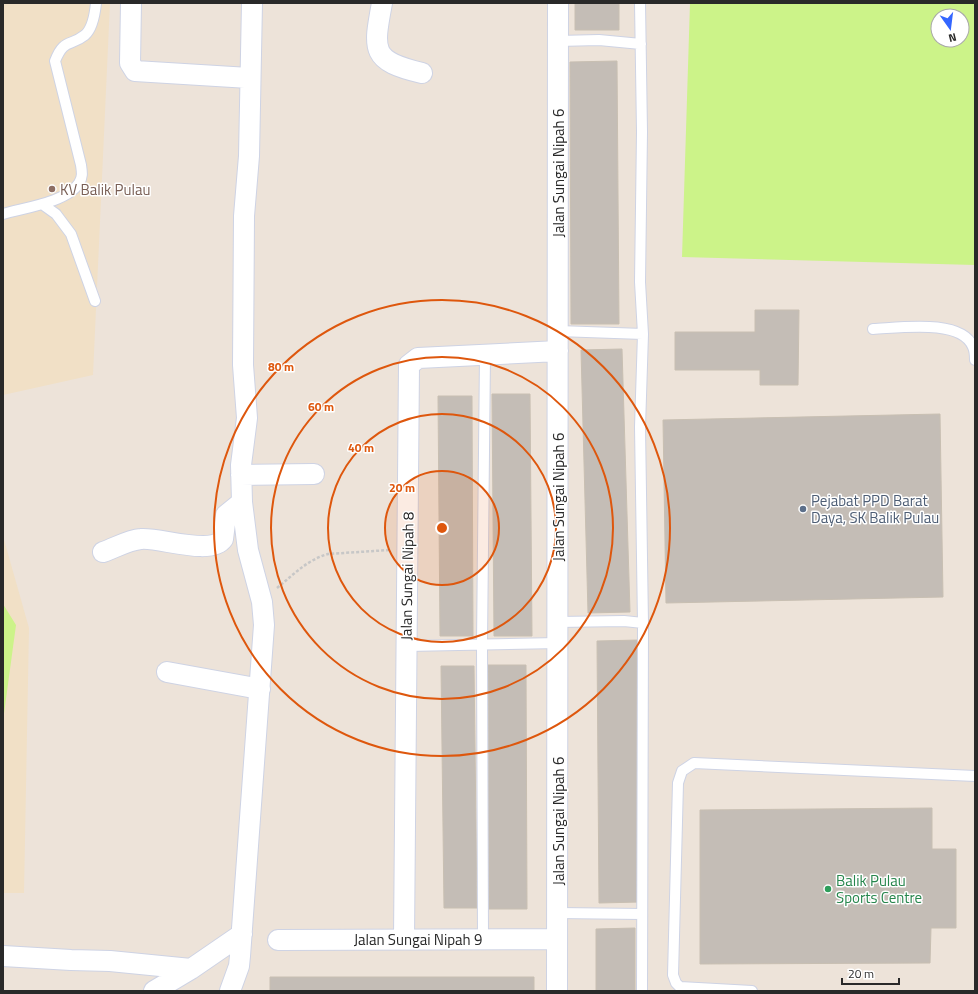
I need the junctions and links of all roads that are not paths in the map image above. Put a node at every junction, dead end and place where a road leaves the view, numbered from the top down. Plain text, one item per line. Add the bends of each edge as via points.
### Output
1 (96, 3) edge
2 (131, 3) edge
3 (252, 3) edge
4 (382, 3) edge
5 (558, 3) edge
6 (640, 3) edge
7 (558, 40) junction
8 (641, 44) junction
9 (422, 73) dead end
10 (249, 78) junction
11 (42, 204) junction
12 (3, 214) edge
13 (95, 301) dead end
14 (872, 329) dead end
15 (642, 334) junction
16 (558, 341) junction
17 (485, 355) junction
18 (975, 360) edge
19 (314, 474) dead end
20 (241, 475) junction
21 (242, 502) junction
22 (103, 552) dead end
23 (558, 622) junction
24 (643, 623) junction
25 (558, 643) junction
26 (482, 644) junction
27 (407, 646) junction
28 (168, 672) dead end
29 (260, 689) junction
30 (975, 776) edge
31 (558, 912) junction
32 (642, 914) junction
33 (242, 934) junction
34 (557, 938) junction
35 (404, 939) junction
36 (483, 939) junction
37 (278, 940) dead end
38 (3, 956) edge
39 (191, 969) junction
40 (154, 991) edge
41 (230, 991) edge
42 (557, 991) edge
43 (642, 991) edge
44 (752, 991) edge

1 - 11 lane via 90,28 85,35 60,49 55,61 82,165 82,175 79,184 72,191
2 - 10 street via 130,63 135,71
3 - 10 street
4 - 9 street via 376,44 379,52 388,63
5 - 7 street, Jalan Sungai Nipah 6
6 - 8 lane
7 - 8 lane
7 - 16 street, Jalan Sungai Nipah 6
8 - 15 lane
10 - 20 street via 249,156 244,216 243,365 247,418
11 - 12 lane
11 - 13 lane via 56,214 71,234
14 - 18 lane via 931,326 953,329 963,335 973,347
15 - 16 lane
15 - 24 lane via 640,427
16 - 17 street, Jalan Sungai Nipah 8
16 - 23 street, Jalan Sungai Nipah 6
17 - 26 lane
17 - 27 street, Jalan Sungai Nipah 8 via 418,358 410,365
19 - 20 street
20 - 21 street
21 - 22 street via 226,516 223,539 216,544 193,545 143,538
21 - 29 street via 248,550 262,602 264,625
23 - 24 lane
23 - 25 street, Jalan Sungai Nipah 6
24 - 32 lane
25 - 26 lane
25 - 31 street, Jalan Sungai Nipah 6
26 - 27 lane
26 - 36 lane
27 - 35 street, Jalan Sungai Nipah 8
28 - 29 street
29 - 33 street
30 - 44 lane via 694,763 682,771 678,783 673,975 680,986
31 - 32 lane
31 - 34 street, Jalan Sungai Nipah 6
32 - 43 lane
33 - 39 street
33 - 41 street via 239,966
34 - 36 street, Jalan Sungai Nipah 9
34 - 42 street, Jalan Sungai Nipah 6
35 - 36 street, Jalan Sungai Nipah 9
35 - 37 street, Jalan Sungai Nipah 9
38 - 39 street via 110,960
39 - 40 street

